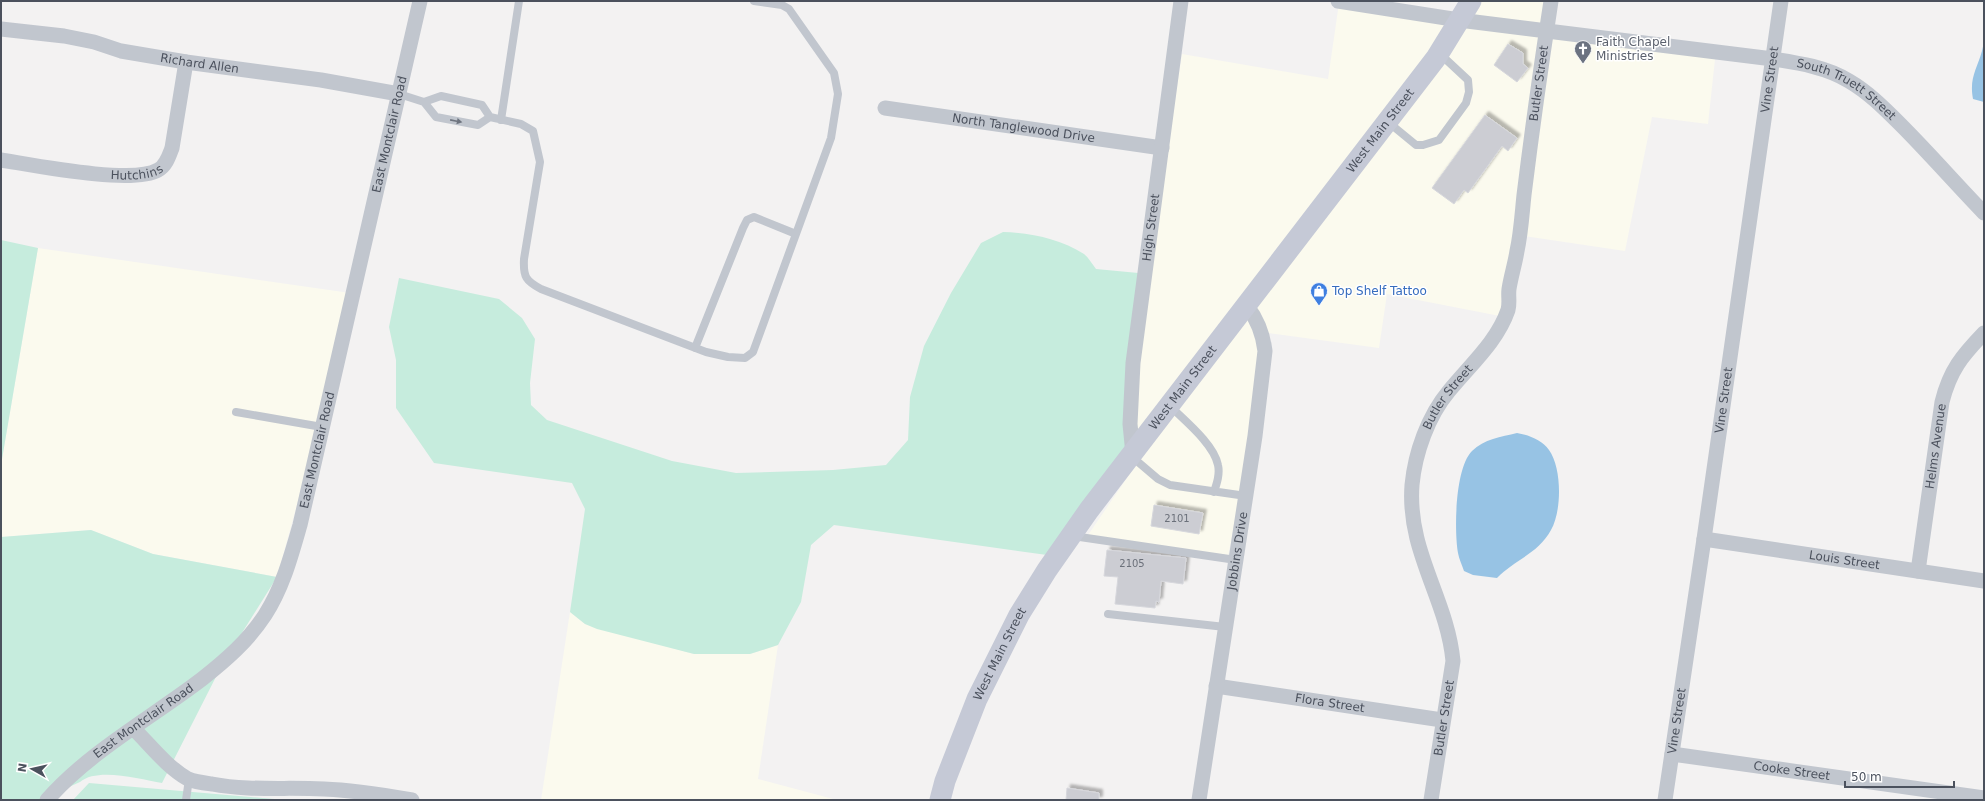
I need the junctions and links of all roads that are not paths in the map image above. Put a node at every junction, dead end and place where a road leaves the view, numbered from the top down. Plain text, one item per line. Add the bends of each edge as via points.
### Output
1 (420, 1) edge
2 (519, 1) edge
3 (754, 1) edge
4 (1181, 1) edge
5 (1338, 1) edge
6 (1470, 1) edge
7 (1551, 1) edge
8 (1781, 1) edge
9 (1459, 20) junction
10 (1, 29) edge
11 (1547, 30) junction
12 (1439, 53) junction
13 (1773, 59) junction
14 (186, 62) junction
15 (399, 94) junction
16 (424, 102) junction
17 (885, 108) dead end
18 (490, 117) junction
19 (502, 120) junction
20 (1387, 122) junction
21 (1162, 148) junction
22 (1, 160) edge
23 (1982, 210) edge
24 (796, 234) junction
25 (1246, 306) junction
26 (1984, 333) edge
27 (695, 348) junction
28 (1170, 406) junction
29 (236, 412) dead end
30 (322, 427) junction
31 (1132, 455) junction
32 (1214, 492) junction
33 (1246, 496) junction
34 (1071, 535) junction
35 (1704, 539) junction
36 (1236, 560) junction
37 (1918, 571) junction
38 (1984, 581) edge
39 (1108, 614) dead end
40 (1225, 627) junction
41 (1216, 686) junction
42 (1442, 720) junction
43 (134, 729) junction
44 (1672, 754) junction
45 (189, 779) junction
46 (1984, 798) edge
47 (47, 800) edge
48 (186, 800) edge
49 (412, 800) edge
50 (940, 800) edge
51 (1199, 800) edge
52 (1431, 800) edge
53 (1665, 800) edge

1 - 15 street, East Montclair Road
2 - 19 lane
3 - 24 lane via 782,5 789,9 834,73 838,94 831,138
4 - 21 street, High Street
5 - 9 street, South Truett Street
6 - 9 main road, West Main Street
7 - 11 street, Butler Street
8 - 13 street, Vine Street
9 - 11 street, South Truett Street
9 - 12 main road, West Main Street
10 - 14 street, Richard Allen via 64,36 121,51
11 - 13 street, South Truett Street
11 - 42 street, Butler Street via 1518,249 1509,289 1509,307 1490,343 1447,392 1435,412 1416,460 1412,483 1411,505 1418,544 1446,624 1453,661
12 - 20 main road, West Main Street
12 - 20 lane via 1468,80 1469,92 1466,103 1439,140 1416,145
13 - 23 street, South Truett Street via 1827,71 1848,80 1865,92 1916,140
13 - 35 street, Vine Street
14 - 15 street, Richard Allen via 321,80
14 - 22 street, Hutchins via 172,148 159,170 137,176 108,175
15 - 16 lane
15 - 30 street, East Montclair Road
16 - 18 lane via 441,96 482,105
16 -> 18 lane via 436,117 478,125
17 - 21 street, North Tanglewood Drive
18 - 19 lane
19 - 27 lane via 521,124 533,131 540,162 524,259 524,271 528,282
20 - 25 main road, West Main Street
21 - 31 street, High Street via 1133,363 1130,424
24 - 27 lane via 753,352 745,358 728,357
24 - 27 lane via 754,217 747,220
25 - 28 main road, West Main Street
25 - 33 street, Jobbins Drive via 1255,316 1264,340 1265,351
26 - 37 street, Helms Avenue via 1961,357 1946,387
28 - 31 main road, West Main Street
28 - 32 lane via 1214,454 1219,477
29 - 30 lane
30 - 43 street, East Montclair Road via 289,566 279,591 265,614 232,655
31 - 32 lane via 1158,479 1170,485
31 - 34 main road, West Main Street
32 - 33 lane
33 - 36 street, Jobbins Drive
34 - 36 lane
34 - 50 main road, West Main Street via 1019,615 977,699
35 - 37 street, Louis Street
35 - 44 street, Vine Street
36 - 40 street, Jobbins Drive
37 - 38 street, Louis Street
39 - 40 lane
40 - 41 street, Jobbins Drive
41 - 42 street, Flora Street
41 - 51 street, Jobbins Drive
42 - 52 street, Butler Street
43 - 45 street via 161,757
43 - 47 street, East Montclair Road via 90,760
44 - 46 street, Cooke Street
44 - 53 street, Vine Street
45 - 48 lane
45 - 49 street via 225,787 273,790 324,789 382,794

